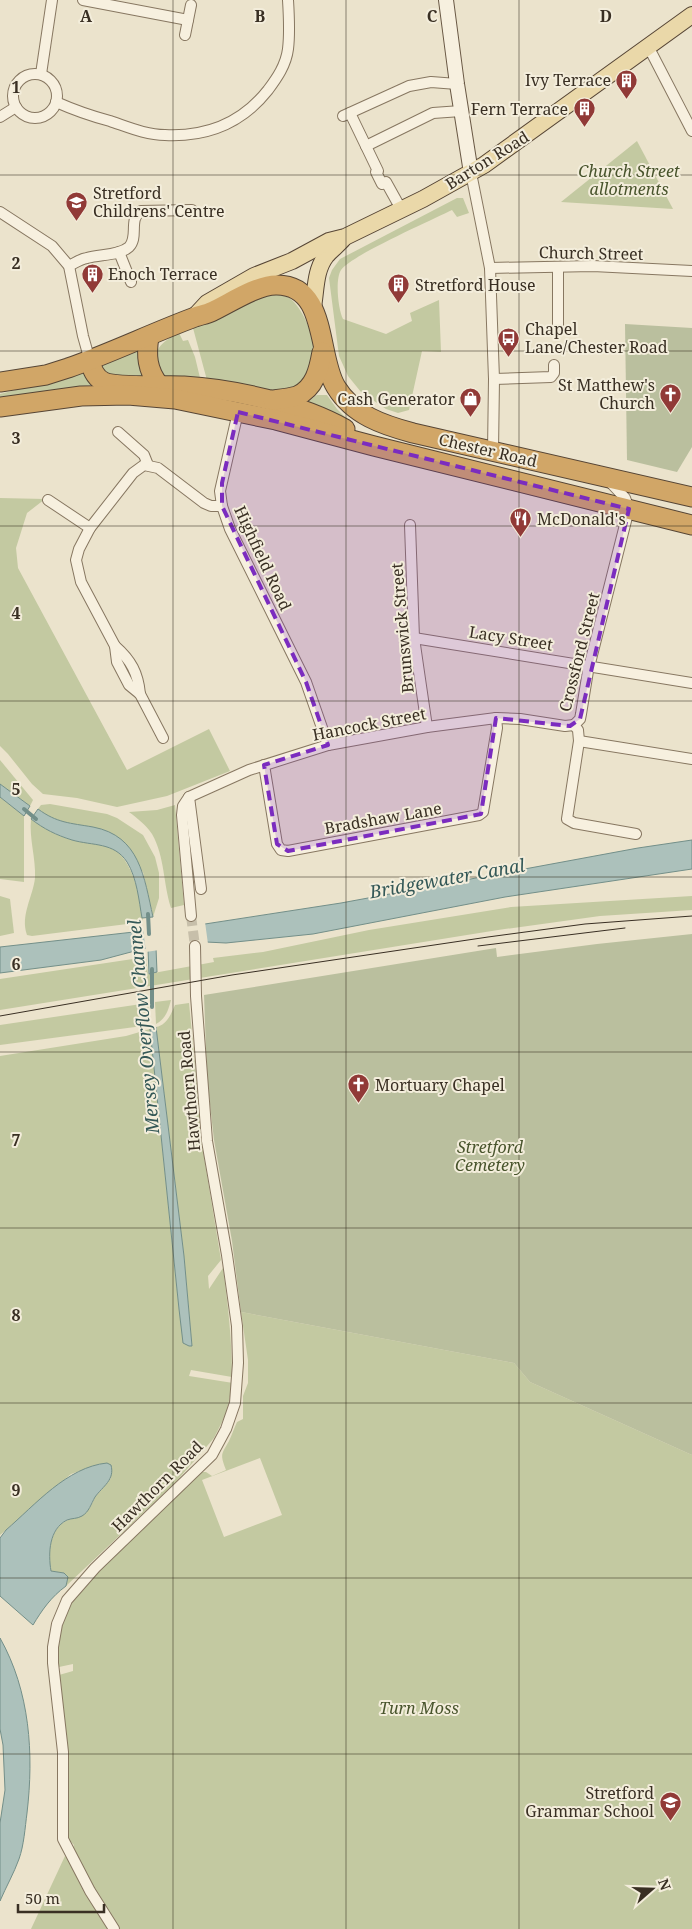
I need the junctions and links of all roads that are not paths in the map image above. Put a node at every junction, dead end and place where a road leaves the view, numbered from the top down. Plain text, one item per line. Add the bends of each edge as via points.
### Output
1 (52, 0) edge
2 (83, 0) edge
3 (288, 0) edge
4 (446, 0) edge
5 (190, 5) dead end
6 (692, 15) edge
7 (188, 20) junction
8 (185, 35) dead end
9 (648, 46) junction
10 (41, 74) junction
11 (457, 84) junction
12 (56, 102) junction
13 (16, 107) junction
14 (461, 111) junction
15 (0, 117) edge
16 (692, 131) edge
17 (366, 146) junction
18 (471, 173) junction
19 (401, 209) junction
20 (192, 210) dead end
21 (0, 212) edge
22 (345, 237) junction
23 (119, 252) junction
24 (69, 266) junction
25 (558, 267) junction
26 (490, 268) junction
27 (692, 271) edge
28 (130, 282) dead end
29 (313, 307) junction
30 (194, 317) junction
31 (558, 325) dead end
32 (149, 337) junction
33 (323, 349) junction
34 (90, 361) junction
35 (554, 365) dead end
36 (494, 379) junction
37 (0, 382) edge
38 (117, 385) junction
39 (159, 385) junction
40 (81, 396) junction
41 (272, 400) junction
42 (0, 407) edge
43 (238, 412) junction
44 (118, 432) dead end
45 (374, 446) junction
46 (493, 451) junction
47 (148, 465) junction
48 (606, 478) junction
49 (692, 497) edge
50 (48, 500) dead end
51 (222, 506) junction
52 (630, 510) junction
53 (692, 525) edge
54 (410, 526) dead end
55 (90, 528) junction
56 (414, 638) junction
57 (590, 666) junction
58 (691, 680) edge
59 (496, 718) junction
60 (574, 725) junction
61 (427, 727) junction
62 (163, 738) dead end
63 (579, 741) junction
64 (328, 745) junction
65 (692, 759) edge
66 (264, 765) junction
67 (189, 797) junction
68 (636, 834) dead end
69 (201, 889) dead end
70 (191, 916) tunnel mouth
71 (195, 946) tunnel mouth
72 (114, 1929) edge

1 - 10 street
2 - 7 street
3 - 12 street via 288,50 283,67 257,104 213,130 164,136 138,131
4 - 11 street
5 - 7 street
6 - 9 main road, Barton Road
7 - 8 street
9 - 16 street
9 - 18 main road, Barton Road via 515,145
10 - 12 street via 55,86
10 - 13 street via 30,74 20,79 13,96
11 - 14 street
11 - 17 street via 431,82 409,86 346,114
12 - 13 street via 53,109 36,118 22,114
13 - 15 street
14 - 17 street via 433,113
14 - 18 street
17 - 19 street via 382,184 386,182
18 - 19 main road, Barton Road
18 - 26 street
19 - 22 main road, Barton Road
20 - 23 street via 138,213 130,246
21 - 24 street via 52,246
22 - 29 main road, Barton Road via 322,264
22 - 30 main road, Barton Road via 254,276 207,303
23 - 24 street via 84,258
23 - 28 street
24 - 34 street
25 - 26 street, Church Street
25 - 27 street, Church Street
25 - 31 street
26 - 36 street
29 - 30 highway, Chester Road via 298,291 277,285
29 - 33 highway, Chester Road
30 - 32 highway, Chester Road
32 - 34 highway, Chester Road
32 - 39 highway via 148,365
33 - 41 highway, Chester Road via 319,370 310,387 297,396
33 - 46 highway, Chester Road via 327,369 336,388 369,418 395,428
34 - 37 highway, Chester Road via 46,374
34 - 38 highway, Chester Road via 95,375 104,382
35 - 36 street via 551,377
36 - 46 street
38 - 39 highway, Chester Road
38 - 40 highway, Chester Road
39 - 41 highway, Chester Road via 204,388
40 - 42 highway, Chester Road
40 - 43 highway, Chester Road via 175,399
41 - 45 highway, Chester Road via 333,423
43 - 45 highway, Chester Road
43 - 51 street via 222,483
44 - 47 street, Highfield Road via 144,455
45 - 52 highway, Chester Road
46 - 48 highway, Chester Road
47 - 51 street, Highfield Road via 158,468 204,503
47 - 55 street via 133,473
48 - 49 highway, Chester Road
48 - 52 street via 625,498
50 - 55 street
51 - 64 street, Highfield Road via 230,529 306,682
52 - 53 highway, Chester Road
52 - 57 street, Crossford Street
54 - 56 street, Brunswick Street
55 - 62 street via 76,560 81,582 114,646 117,662 129,685 140,694
56 - 57 street, Lacy Street
56 - 61 street, Brunswick Street
57 - 58 street, Lacy Street
57 - 60 street, Crossford Street via 580,719
59 - 60 street, Hancock Street
59 - 61 street, Hancock Street
59 - 66 street, Bradshaw Lane via 483,812 433,825 280,850
60 - 63 street, Crossford Street
61 - 64 street, Hancock Street
63 - 65 street
63 - 68 street, Crossford Street via 567,819
64 - 66 street, Hancock Street
66 - 67 street, Hancock Street
67 - 69 street
67 - 70 street via 183,806 182,824
71 - 72 street, Hawthorn Road via 196,1005 207,1141 237,1326 235,1403 212,1455 94,1568 67,1600 57,1624 53,1647 63,1752 63,1839

